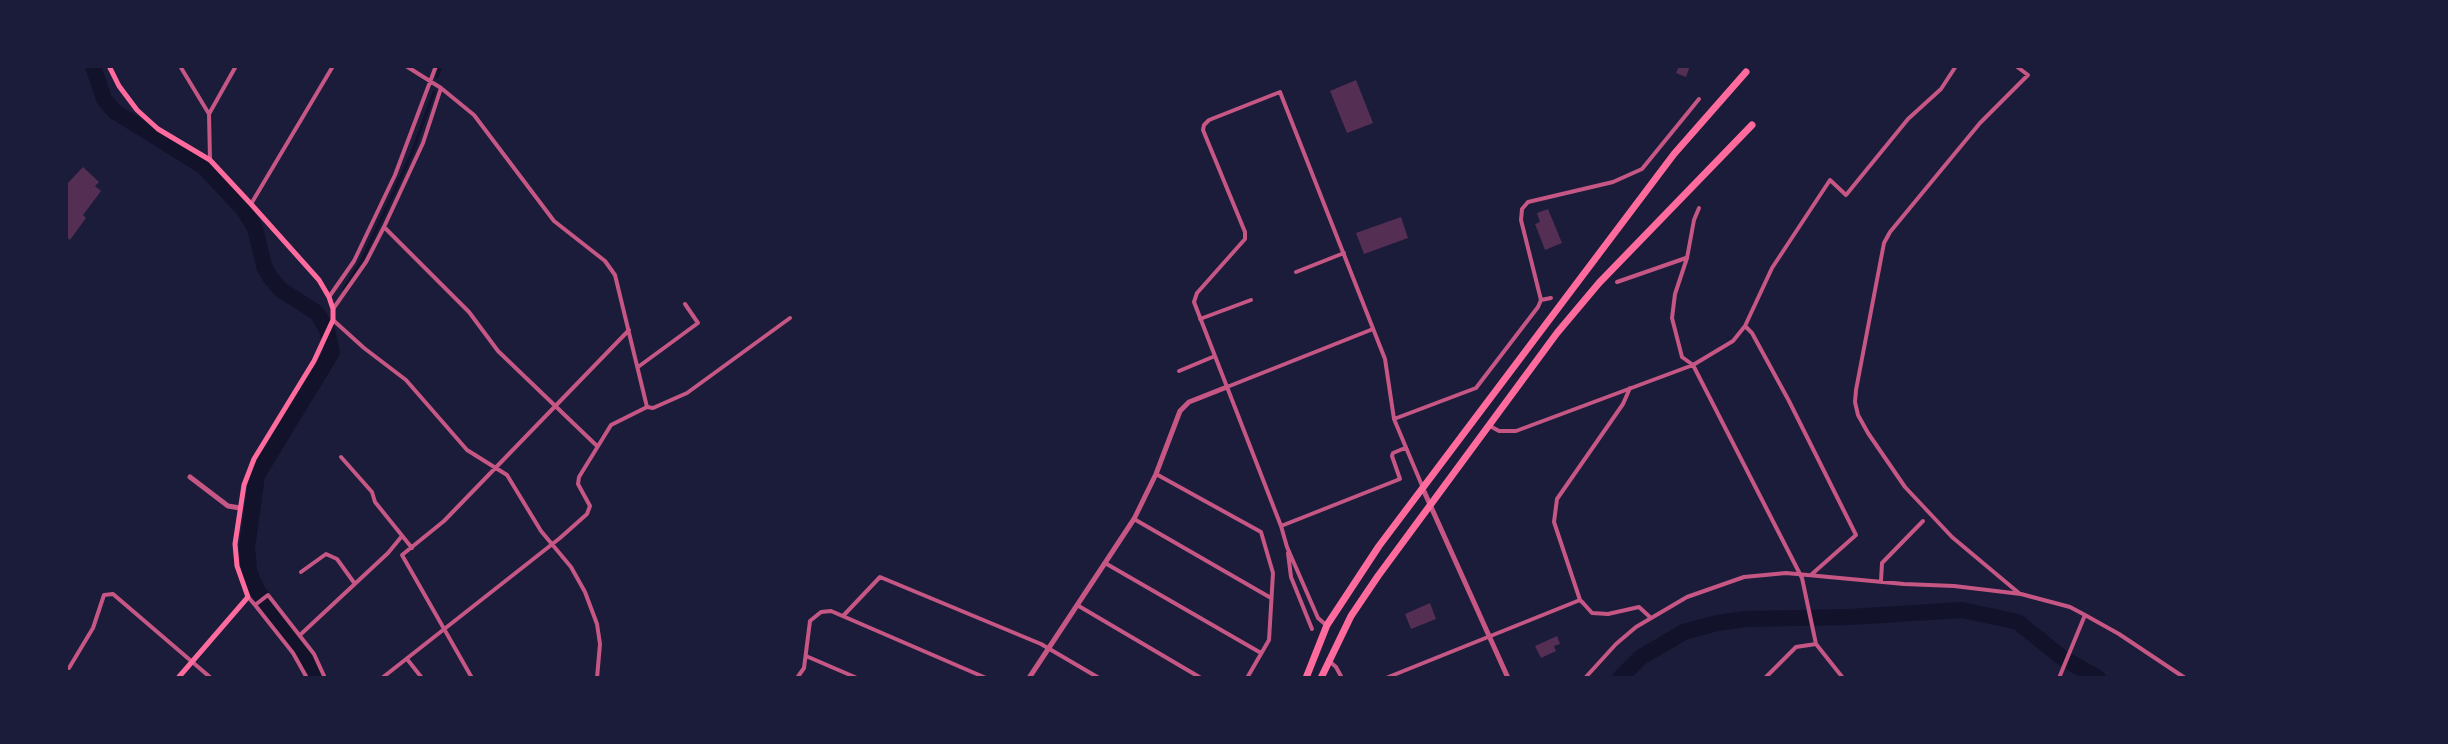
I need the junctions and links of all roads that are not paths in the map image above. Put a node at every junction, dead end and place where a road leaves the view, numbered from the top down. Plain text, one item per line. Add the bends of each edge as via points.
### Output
1 (109, 66) edge
2 (180, 66) edge
3 (236, 66) edge
4 (333, 66) edge
5 (406, 66) edge
6 (436, 66) edge
7 (1956, 66) edge
8 (2016, 66) edge
9 (1746, 72) dead end
10 (431, 81) junction
11 (441, 88) junction
12 (1700, 99) dead end
13 (209, 114) junction
14 (1752, 125) dead end
15 (210, 160) junction
16 (250, 204) junction
17 (1699, 208) dead end
18 (384, 227) junction
19 (1344, 253) junction
20 (1687, 258) junction
21 (1296, 272) dead end
22 (1617, 282) dead end
23 (329, 297) junction
24 (1551, 298) dead end
25 (1251, 300) dead end
26 (1541, 300) junction
27 (685, 304) dead end
28 (333, 309) junction
29 (790, 318) dead end
30 (1200, 319) junction
31 (331, 323) junction
32 (1745, 326) junction
33 (1373, 329) junction
34 (629, 330) junction
35 (1215, 356) junction
36 (1693, 364) junction
37 (638, 367) junction
38 (1179, 371) dead end
39 (1227, 387) junction
40 (1630, 388) junction
41 (554, 406) junction
42 (647, 407) junction
43 (1394, 419) junction
44 (1490, 426) junction
45 (597, 446) junction
46 (1405, 448) junction
47 (341, 457) dead end
48 (495, 467) junction
49 (1156, 474) junction
50 (190, 477) dead end
51 (1423, 489) junction
52 (1431, 504) junction
53 (240, 508) junction
54 (1134, 519) junction
55 (1923, 521) dead end
56 (1281, 526) junction
57 (402, 536) junction
58 (552, 544) junction
59 (1287, 547) junction
60 (412, 548) junction
61 (1106, 563) junction
62 (301, 572) dead end
63 (1812, 574) junction
64 (1801, 576) junction
65 (1881, 582) junction
66 (355, 585) junction
67 (2021, 594) junction
68 (248, 597) junction
69 (1271, 598) junction
70 (1580, 600) junction
71 (256, 604) junction
72 (1077, 605) junction
73 (843, 616) junction
74 (2084, 616) junction
75 (1651, 618) junction
76 (1327, 625) junction
77 (1312, 629) dead end
78 (444, 630) junction
79 (300, 634) junction
80 (1489, 637) junction
81 (1816, 644) junction
82 (1048, 648) junction
83 (1261, 653) junction
84 (806, 656) junction
85 (407, 659) junction
86 (1328, 660) junction
87 (192, 662) junction
88 (69, 668) dead end
89 (178, 678) edge
90 (211, 678) edge
91 (307, 678) edge
92 (325, 678) edge
93 (382, 678) edge
94 (422, 678) edge
95 (472, 678) edge
96 (597, 678) edge
97 (797, 678) edge
98 (857, 678) edge
99 (986, 678) edge
100 (1029, 678) edge
101 (1099, 678) edge
102 (1201, 678) edge
103 (1247, 678) edge
104 (1306, 678) edge
105 (1321, 678) edge
106 (1342, 678) edge
107 (1386, 678) edge
108 (1508, 678) edge
109 (1585, 678) edge
110 (1765, 678) edge
111 (1843, 678) edge
112 (2059, 678) edge
113 (2185, 678) edge

1 - 15 main road via 137,110 158,129
2 - 13 street
3 - 13 street
4 - 16 street
5 - 10 street
6 - 10 street
7 - 32 street via 1941,89 1908,120 1846,195 1830,180 1772,268
8 - 67 street via 2028,75 1980,123 1884,243 1855,402 1868,433 1905,487 1958,543
9 - 51 highway via 1674,154
10 - 11 street
10 - 23 street via 395,175 354,261
11 - 18 street via 423,143
11 - 34 street via 474,115 554,221 605,261 615,274
12 - 26 street via 1642,169 1613,182 1528,202 1522,209 1521,220
13 - 15 street
14 - 44 highway via 1599,283 1557,333
15 - 16 main road
16 - 23 main road via 319,280
17 - 20 street
18 - 28 street via 366,262
18 - 41 street via 469,312 498,351
19 - 21 street
19 - 30 street via 1280,92 1209,120 1203,130 1245,240 1194,297
19 - 33 street
20 - 22 street
20 - 36 street via 1672,318 1682,357
23 - 28 main road
24 - 26 street
25 - 30 street
26 - 43 street via 1476,388
27 - 37 street via 698,323
28 - 31 main road
29 - 42 street via 687,393
30 - 35 street
31 - 48 street via 406,380 467,450
31 - 53 main road via 314,361 254,459
32 - 36 street via 1733,341
32 - 63 street via 1789,401 1856,536
33 - 39 street
33 - 43 street via 1385,358
34 - 37 street
34 - 41 street
35 - 38 street
35 - 39 street
36 - 40 street
36 - 64 street
37 - 42 street
39 - 49 street via 1189,402 1180,411
39 - 56 street
40 - 44 street via 1516,431 1499,431
40 - 70 street via 1557,499 1554,522
41 - 45 street
41 - 48 street
42 - 45 street via 611,425
43 - 46 street
44 - 52 highway
45 - 58 street via 578,484 591,506
46 - 51 street
46 - 56 street via 1392,456 1400,479
47 - 57 street via 372,492 375,502
48 - 58 street via 507,475
48 - 60 street via 444,521
49 - 54 street
49 - 69 street via 1261,532 1273,573
50 - 53 street via 228,506
51 - 52 street
51 - 76 highway via 1379,546
52 - 80 street
52 - 86 highway via 1351,615
53 - 68 main road via 235,544 237,566
54 - 61 street
54 - 69 street
55 - 65 street via 1882,563
56 - 59 street
57 - 60 street
57 - 66 street
58 - 78 street
58 - 96 street via 571,567 597,624
59 - 76 street via 1318,618
59 - 77 street via 1291,577
60 - 78 street via 402,555
61 - 72 street
61 - 83 street
62 - 66 street via 326,554 337,559
63 - 64 street
63 - 65 street
64 - 75 street via 1786,573 1744,577 1687,597
64 - 81 street
65 - 67 street
66 - 79 street
67 - 74 street
68 - 71 street
68 - 87 main road
69 - 83 street via 1269,640
70 - 75 street via 1592,613 1640,607
70 - 80 street
71 - 79 street via 268,595
71 - 91 street
72 - 82 street
72 - 102 street
73 - 82 street via 880,577
73 - 84 street via 821,612 810,621
73 - 99 street
74 - 112 street
74 - 113 street
75 - 109 street via 1616,644
76 - 104 highway
78 - 85 street
78 - 95 street
79 - 92 street
80 - 107 street
80 - 108 street
81 - 110 street via 1796,647
81 - 111 street
82 - 100 street
82 - 101 street
83 - 103 street
84 - 97 street
84 - 98 street
85 - 93 street
85 - 94 street
86 - 105 highway
86 - 106 street
87 - 88 street via 112,594 104,595 93,628
87 - 89 main road
87 - 90 street

